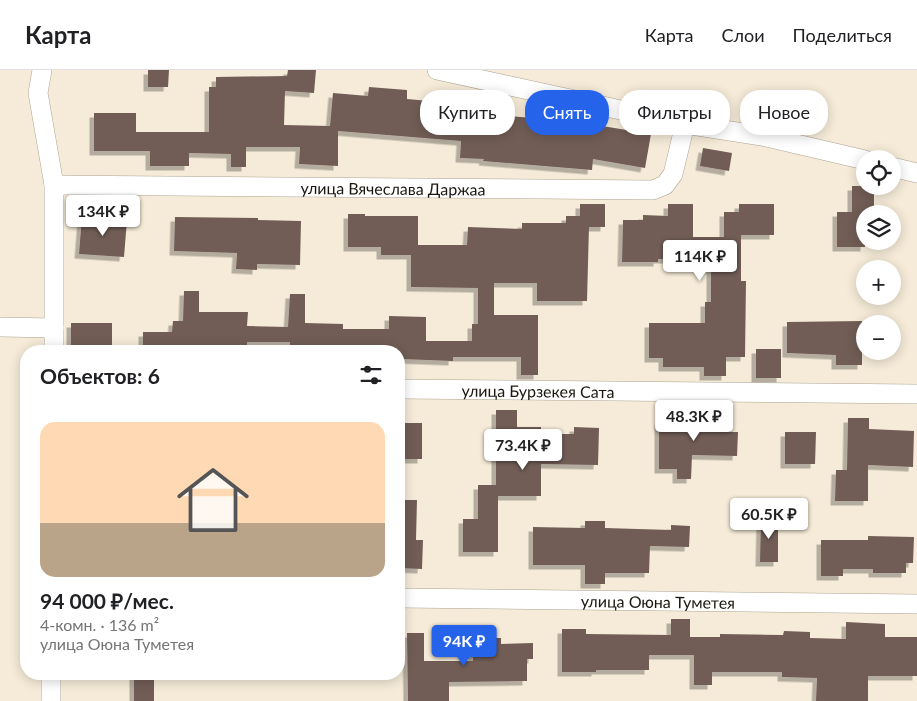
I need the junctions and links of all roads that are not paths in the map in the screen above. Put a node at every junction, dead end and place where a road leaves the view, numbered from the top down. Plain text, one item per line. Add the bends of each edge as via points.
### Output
1 (42, 70) edge
2 (437, 70) edge
3 (619, 110) edge
4 (730, 131) edge
5 (683, 135) edge
6 (856, 158) edge
7 (901, 169) edge
8 (917, 173) edge
9 (54, 185) junction
10 (0, 327) edge
11 (54, 328) junction
12 (54, 345) edge
13 (405, 389) edge
14 (917, 394) edge
15 (405, 598) edge
16 (917, 604) edge
17 (50, 680) edge
18 (51, 701) edge

1 - 9 street via 38,93
2 - 3 street
4 - 6 street
5 - 9 street, улица Вячеслава Даржаа via 674,174 665,185 653,190
7 - 8 street
9 - 11 street
10 - 11 street
11 - 12 street
13 - 14 street, улица Бурзекея Сата
15 - 16 street, улица Оюна Туметея
17 - 18 street

